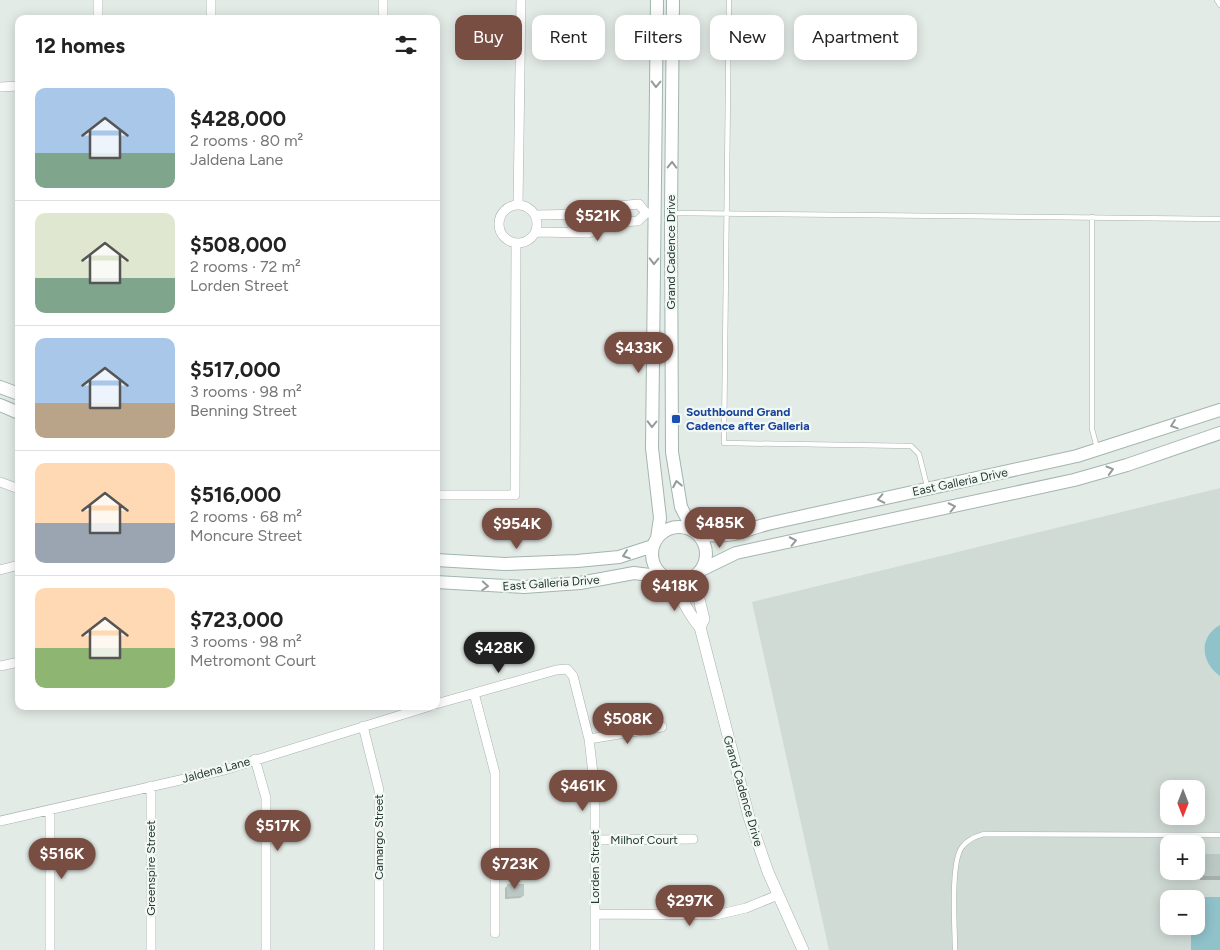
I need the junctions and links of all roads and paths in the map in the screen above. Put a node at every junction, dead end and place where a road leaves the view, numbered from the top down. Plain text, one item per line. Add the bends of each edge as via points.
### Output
1 (98, 0) edge
2 (211, 0) edge
3 (383, 0) edge
4 (521, 0) edge
5 (646, 0) edge
6 (657, 0) edge
7 (673, 0) edge
8 (729, 0) edge
9 (1216, 0) edge
10 (1220, 5) edge
11 (98, 15) edge
12 (211, 15) edge
13 (383, 15) edge
14 (15, 86) edge
15 (0, 87) edge
16 (518, 205) junction
17 (650, 213) junction
18 (671, 213) junction
19 (727, 214) junction
20 (535, 215) junction
21 (570, 216) junction
22 (1092, 217) junction
23 (1220, 219) edge
24 (536, 232) junction
25 (571, 234) junction
26 (516, 243) junction
27 (0, 387) edge
28 (15, 393) edge
29 (0, 406) edge
30 (1220, 410) edge
31 (15, 412) edge
32 (1220, 433) edge
33 (1098, 451) junction
34 (1, 483) edge
35 (15, 488) edge
36 (928, 489) junction
37 (440, 495) edge
38 (694, 531) junction
39 (655, 542) junction
40 (440, 560) edge
41 (15, 566) edge
42 (0, 570) edge
43 (700, 572) junction
44 (667, 578) junction
45 (440, 582) edge
46 (700, 627) junction
47 (15, 663) edge
48 (0, 666) edge
49 (474, 693) junction
50 (440, 703) edge
51 (417, 710) edge
52 (363, 726) junction
53 (662, 726) dead end
54 (589, 739) junction
55 (255, 759) junction
56 (151, 786) junction
57 (50, 810) junction
58 (0, 821) edge
59 (1220, 835) edge
60 (693, 839) dead end
61 (595, 840) junction
62 (778, 895) junction
63 (595, 914) junction
64 (494, 933) dead end
65 (50, 950) edge
66 (152, 950) edge
67 (266, 950) edge
68 (379, 950) edge
69 (594, 950) edge
70 (803, 950) edge
71 (955, 950) edge

1 - 11 street
2 - 12 street
3 - 13 street
4 - 16 street
5 - 6 street
6 -> 17 main road, Grand Cadence Drive
18 -> 7 main road, Grand Cadence Drive
8 - 19 lane
9 - 10 lane
14 - 15 street
16 - 20 street via 527,207
16 - 26 street via 503,212 499,225 504,237
17 - 18 main road
17 - 21 street via 639,204 624,204 593,214
17 - 25 street via 638,222 619,222 588,233
17 -> 39 main road, Grand Cadence Drive via 652,448 660,518
18 - 19 lane
38 -> 18 main road, Grand Cadence Drive via 681,507 672,452
19 - 22 lane
19 - 36 lane via 724,443 911,446 919,454
20 - 21 street
20 - 24 street
21 - 25 lane
22 - 23 lane
22 - 33 lane via 1092,429
24 - 25 street
24 - 26 street via 528,241
26 - 37 street via 515,495
27 - 28 main road
29 - 31 main road
30 -> 33 main road, East Galleria Drive
43 -> 32 main road, East Galleria Drive via 736,553 1092,475
33 - 36 main road, East Galleria Drive
34 - 35 street
36 -> 38 main road, East Galleria Drive via 763,525 732,536 717,537
38 - 39 main road via 670,528
38 - 43 main road via 702,538 707,554
39 -> 40 main road, East Galleria Drive via 619,557 577,561 505,564
39 - 44 main road via 654,563
41 - 42 street
43 - 44 main road via 684,581
43 - 46 street, Grand Cadence Drive via 699,599 704,619
45 -> 44 main road, East Galleria Drive via 524,587 580,583 634,573
44 - 46 street, Grand Cadence Drive
46 - 62 street, Grand Cadence Drive via 739,784
47 - 48 street
49 - 50 street
49 - 54 street, Lorden Street via 556,670 567,670 573,676
49 - 64 street via 495,773
51 - 52 street, Jaldena Lane
52 - 55 street, Jaldena Lane
52 - 68 street, Camargo Street via 379,790
53 - 54 street
54 - 61 street, Lorden Street via 595,791
55 - 56 street, Jaldena Lane via 224,770
55 - 67 street via 266,798
56 - 57 street, Jaldena Lane
56 - 66 street, Greenspire Street
57 - 58 street, Jaldena Lane
57 - 65 street
59 - 71 lane via 984,834 970,838 960,848 955,864
60 - 61 street, Milhof Court
61 - 63 street, Lorden Street
62 - 63 street via 746,908 716,915
62 - 70 street, Grand Cadence Drive
63 - 69 street, Lorden Street

